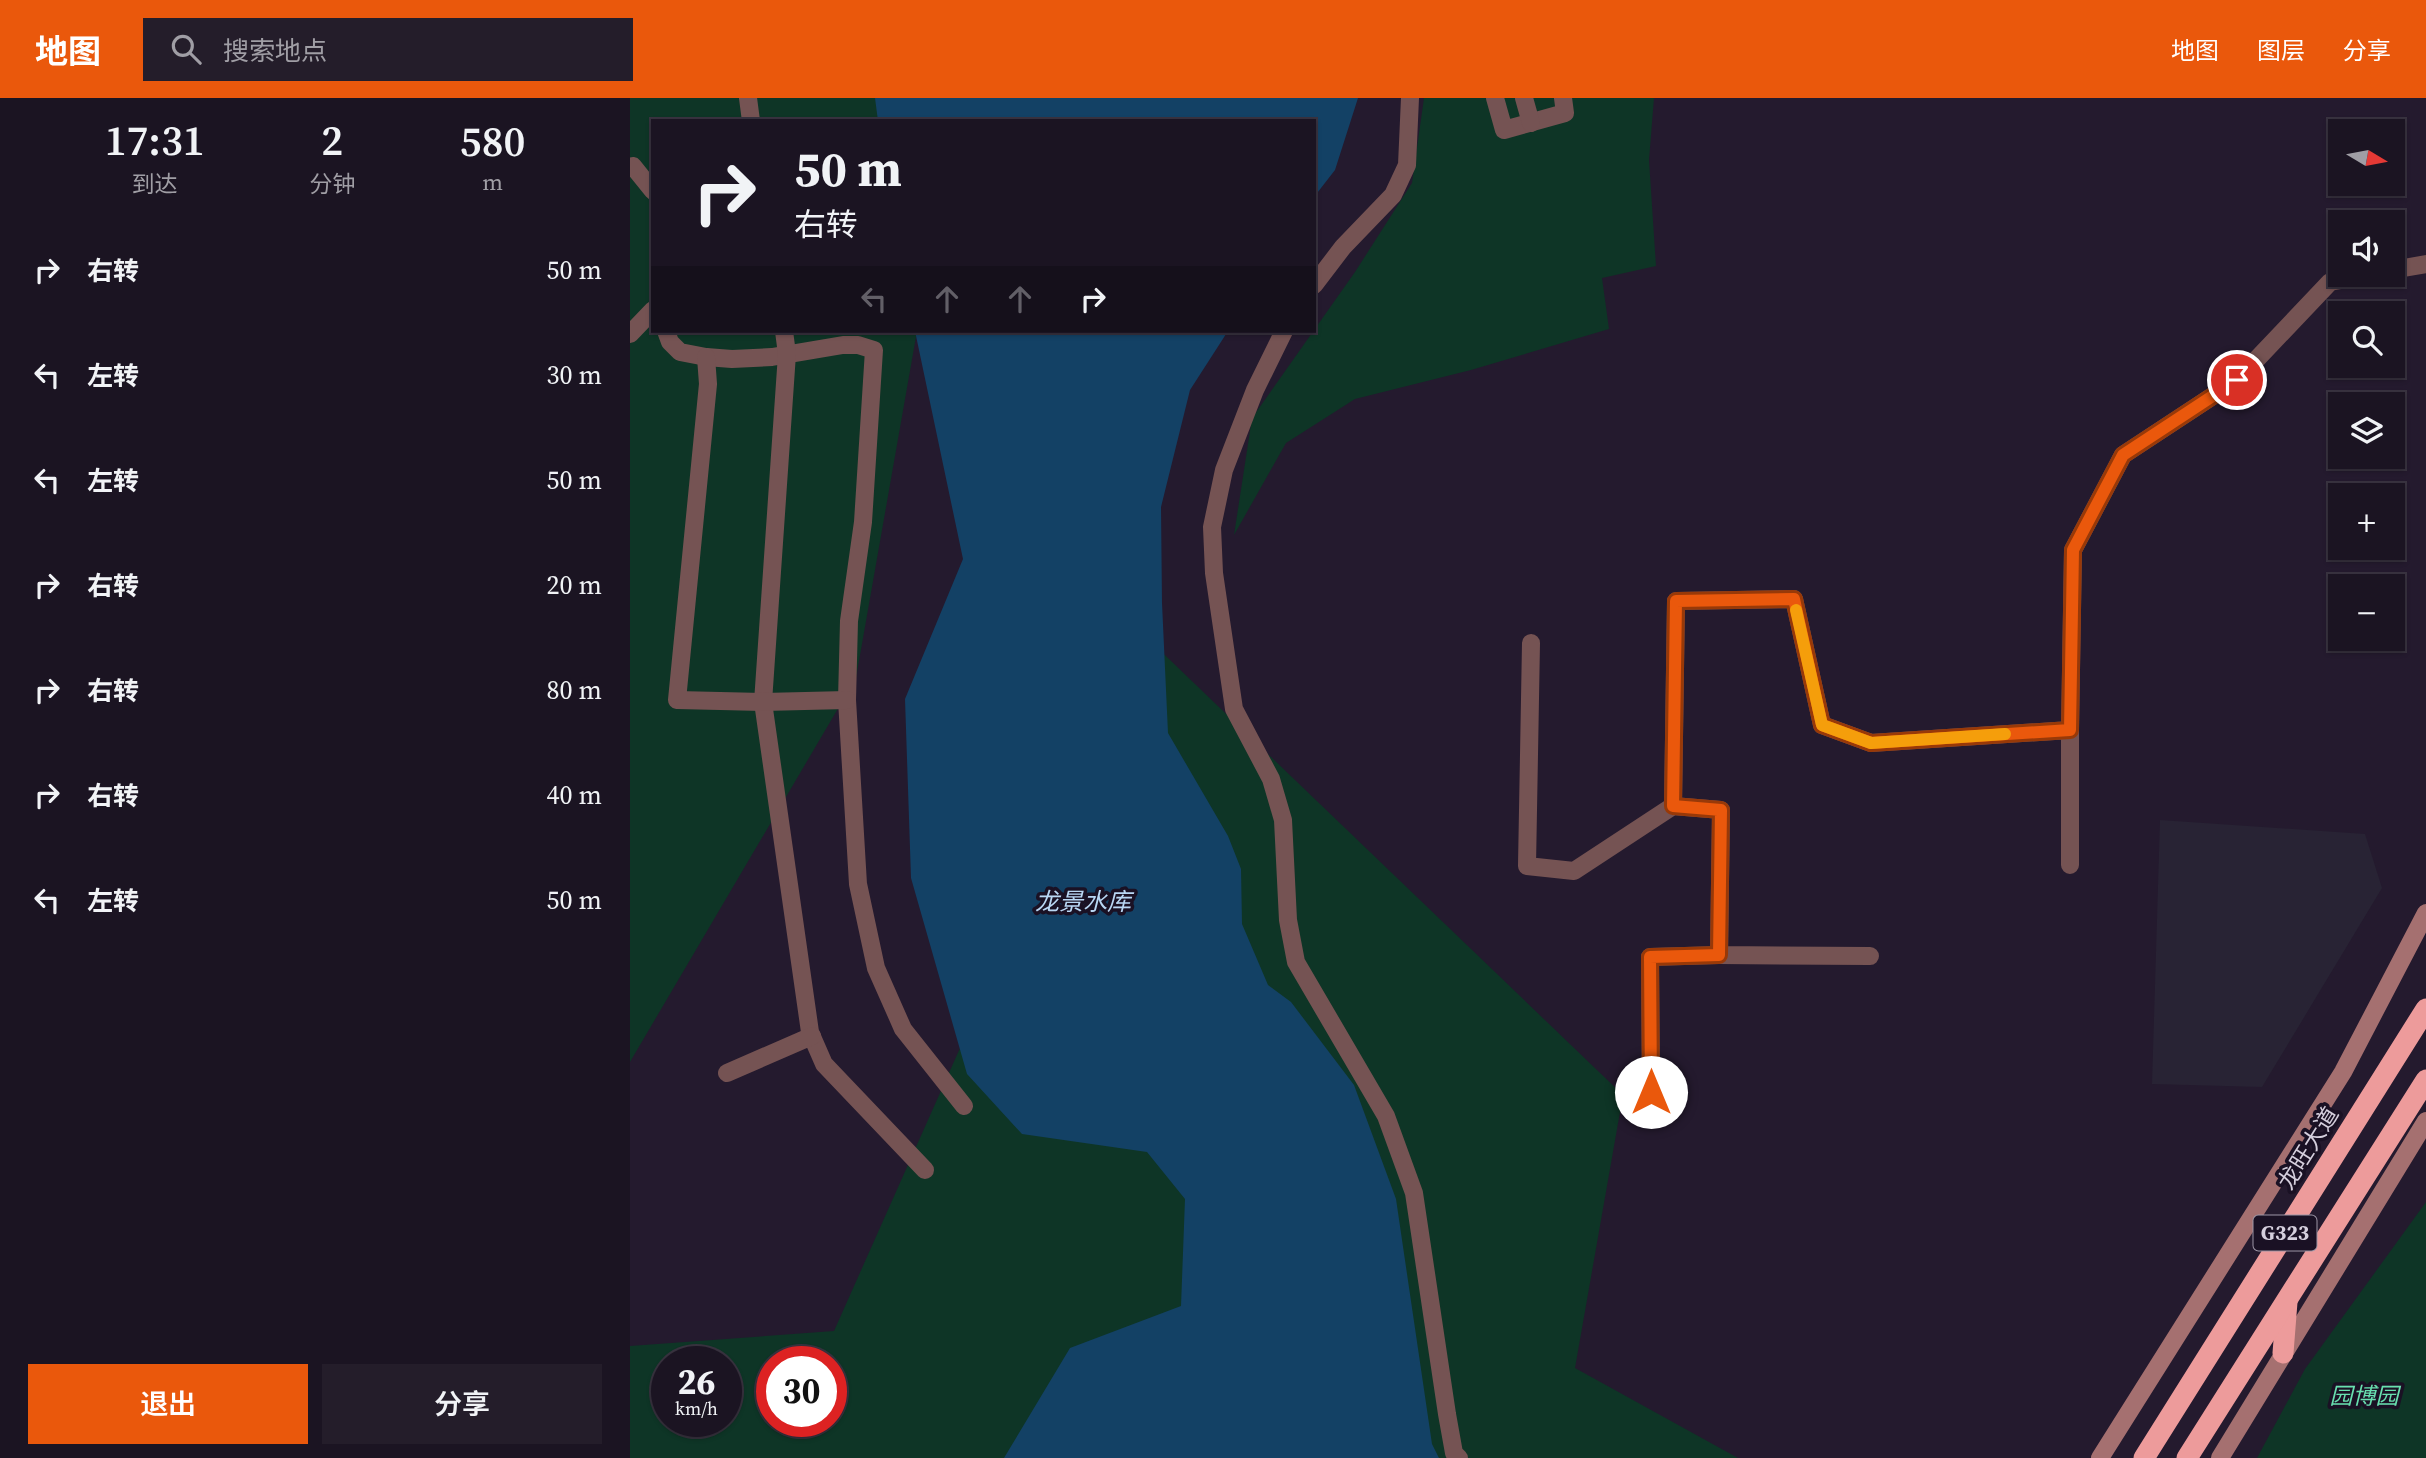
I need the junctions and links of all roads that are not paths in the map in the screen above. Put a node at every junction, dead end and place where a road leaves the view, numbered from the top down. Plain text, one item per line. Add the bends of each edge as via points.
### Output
1 (748, 98) edge
2 (1410, 98) edge
3 (1495, 98) edge
4 (1524, 98) edge
5 (1563, 98) edge
6 (751, 119) edge
7 (1531, 123) junction
8 (631, 163) edge
9 (651, 188) edge
10 (2426, 264) edge
11 (2405, 268) edge
12 (1316, 282) edge
13 (2328, 284) edge
14 (651, 312) edge
15 (667, 333) edge
16 (784, 333) edge
17 (1283, 333) edge
18 (630, 334) edge
19 (787, 354) junction
20 (706, 357) junction
21 (1531, 643) dead end
22 (847, 700) junction
23 (763, 702) junction
24 (2070, 730) junction
25 (1673, 806) junction
26 (2070, 865) dead end
27 (2426, 913) edge
28 (1719, 955) junction
29 (1870, 956) dead end
30 (2426, 1009) edge
31 (812, 1035) junction
32 (727, 1073) dead end
33 (2426, 1080) edge
34 (1651, 1092) dead end
35 (964, 1106) dead end
36 (2426, 1121) edge
37 (925, 1170) dead end
38 (2288, 1299) junction
39 (2283, 1353) junction
40 (1460, 1458) edge
41 (2100, 1458) edge
42 (2144, 1458) edge
43 (2187, 1458) edge
44 (2220, 1458) edge

1 - 6 street
2 - 12 street via 1407,165 1393,195
3 - 7 street via 1504,130
4 - 7 street
5 - 7 street via 1565,113
8 - 9 street
10 - 11 street
13 - 24 street via 2237,380 2123,455 2073,550
14 - 18 street
15 - 20 street via 680,352
16 - 19 street
17 - 40 street via 1224,470 1212,527 1214,573 1234,709 1271,779 1283,820 1288,920 1297,962 1386,1116 1413,1193 1447,1414 1454,1453
19 - 20 street
19 - 22 street via 843,345 874,350 863,522 849,621
19 - 23 street
20 - 23 street via 708,384 677,700
21 - 25 street via 1527,866 1574,871
22 - 23 street
22 - 35 street via 858,884 876,968 902,1029
23 - 31 street
24 - 25 street via 1871,743 1822,725 1794,599 1676,601
24 - 26 street
25 - 28 street via 1721,810
27 - 41 street via 2343,1072
28 - 29 street
28 - 34 street via 1650,957
30 - 42 highway, 龙旺大道 / G323
31 - 32 street
31 - 37 street via 824,1064
33 - 38 highway, G323
36 - 39 street
38 - 39 highway
38 - 43 highway, G323
39 - 44 street

